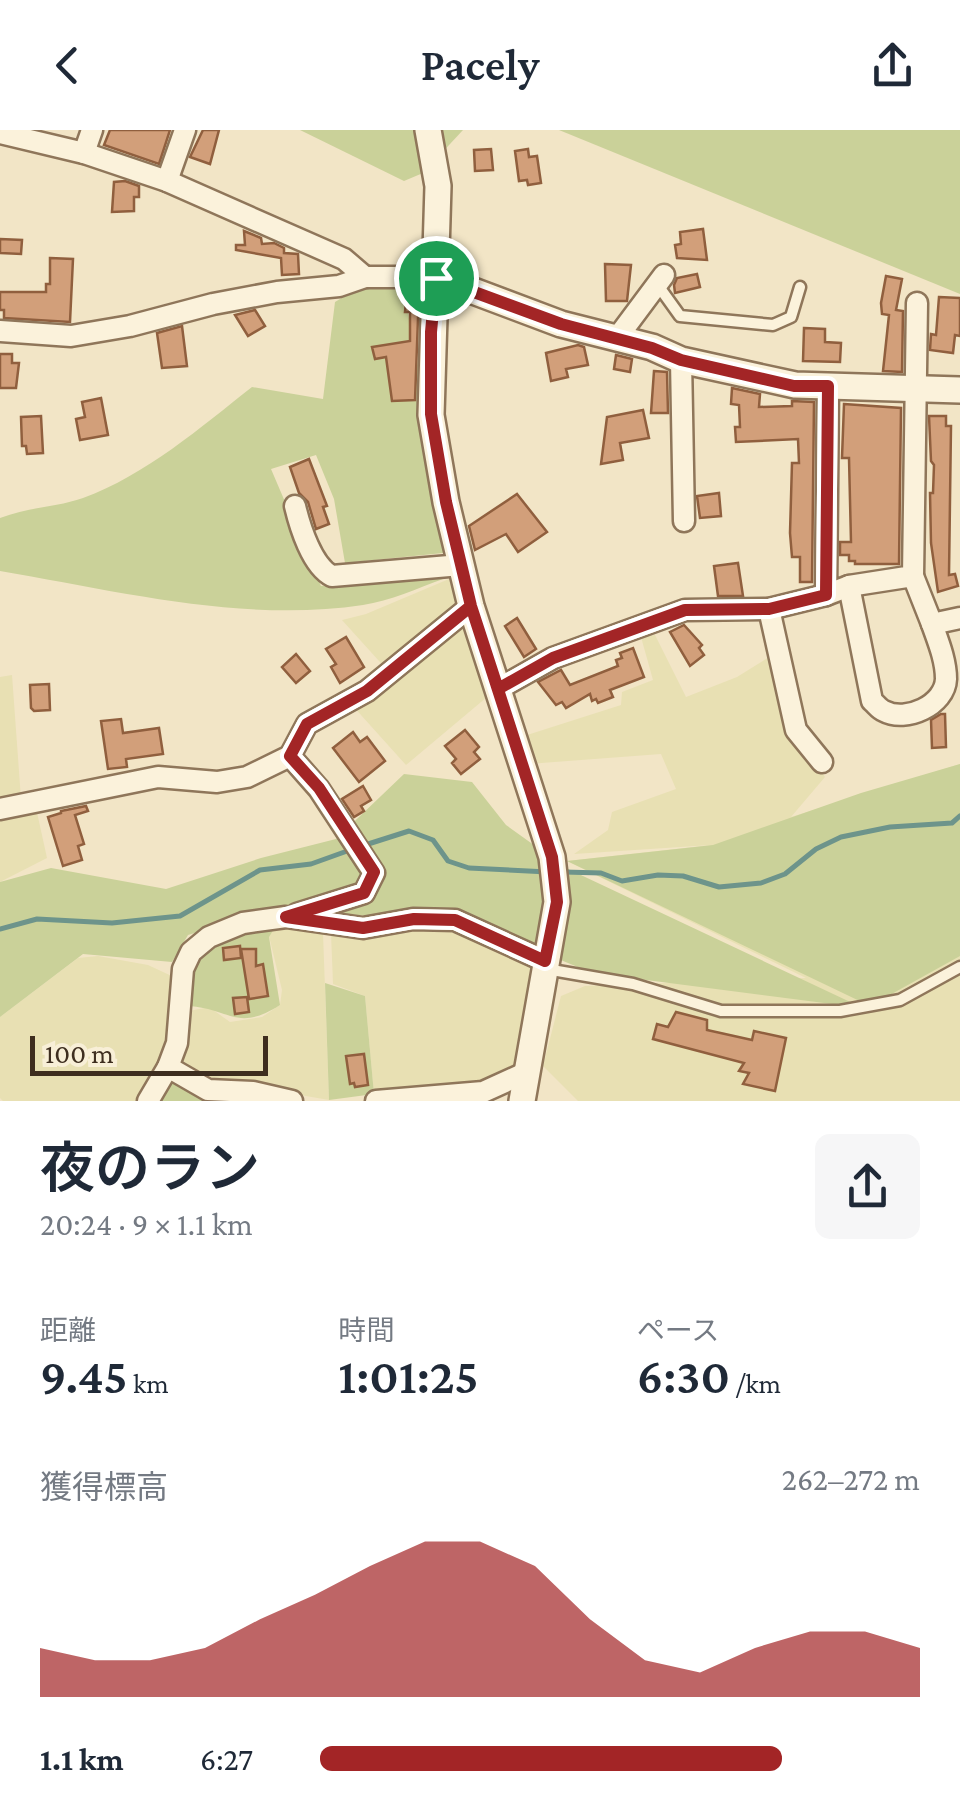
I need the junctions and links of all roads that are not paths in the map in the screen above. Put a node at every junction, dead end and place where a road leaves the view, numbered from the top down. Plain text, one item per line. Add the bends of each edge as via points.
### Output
1 (92, 130) edge
2 (185, 130) edge
3 (428, 130) edge
4 (0, 134) edge
5 (84, 154) junction
6 (167, 180) junction
7 (365, 278) junction
8 (436, 278) junction
9 (660, 279) joint
10 (800, 287) dead end
11 (916, 303) dead end
12 (0, 331) edge
13 (617, 338) junction
14 (681, 360) junction
15 (828, 386) junction
16 (915, 389) junction
17 (960, 390) edge
18 (295, 506) dead end
19 (684, 520) dead end
20 (461, 565) junction
21 (913, 576) junction
22 (849, 586) junction
23 (826, 595) junction
24 (471, 606) junction
25 (769, 609) junction
26 (960, 618) edge
27 (932, 624) junction
28 (498, 689) junction
29 (290, 756) junction
30 (822, 762) dead end
31 (0, 810) edge
32 (286, 917) junction
33 (545, 965) junction
34 (960, 967) edge
35 (168, 1068) junction
36 (527, 1072) junction
37 (148, 1101) edge
38 (292, 1101) edge
39 (376, 1101) edge
40 (522, 1101) edge

1 - 5 street
2 - 6 street
3 - 8 street via 438,186
4 - 5 street
5 - 6 street
6 - 7 street via 344,258
7 - 8 street
7 - 12 street via 71,336
8 - 13 street
8 - 20 street via 431,414
9 - 10 lane via 680,316 774,326 791,318
9 - 13 street
11 - 16 street
13 - 14 street
14 - 15 street via 794,386
14 - 19 street
15 - 16 street
15 - 23 street
16 - 17 street
16 - 21 street
18 - 20 street via 324,572 332,576
20 - 24 street
21 - 22 street
21 - 27 street
22 - 23 street
22 - 27 street via 872,701 886,713 927,708 943,692
23 - 25 street
24 - 28 street
24 - 29 street via 367,691 307,724
25 - 28 street via 685,610 553,658
25 - 30 street via 796,730
26 - 27 street
28 - 33 street via 552,857 557,902
29 - 31 street via 247,777 158,777
29 - 32 street via 374,872 364,893
32 - 33 street via 363,928 455,920
32 - 35 street via 243,923 190,952
33 - 34 lane via 721,1011 840,1011 900,1000
33 - 36 street
35 - 37 street
35 - 38 street via 208,1090
36 - 39 street via 483,1092
36 - 40 street

